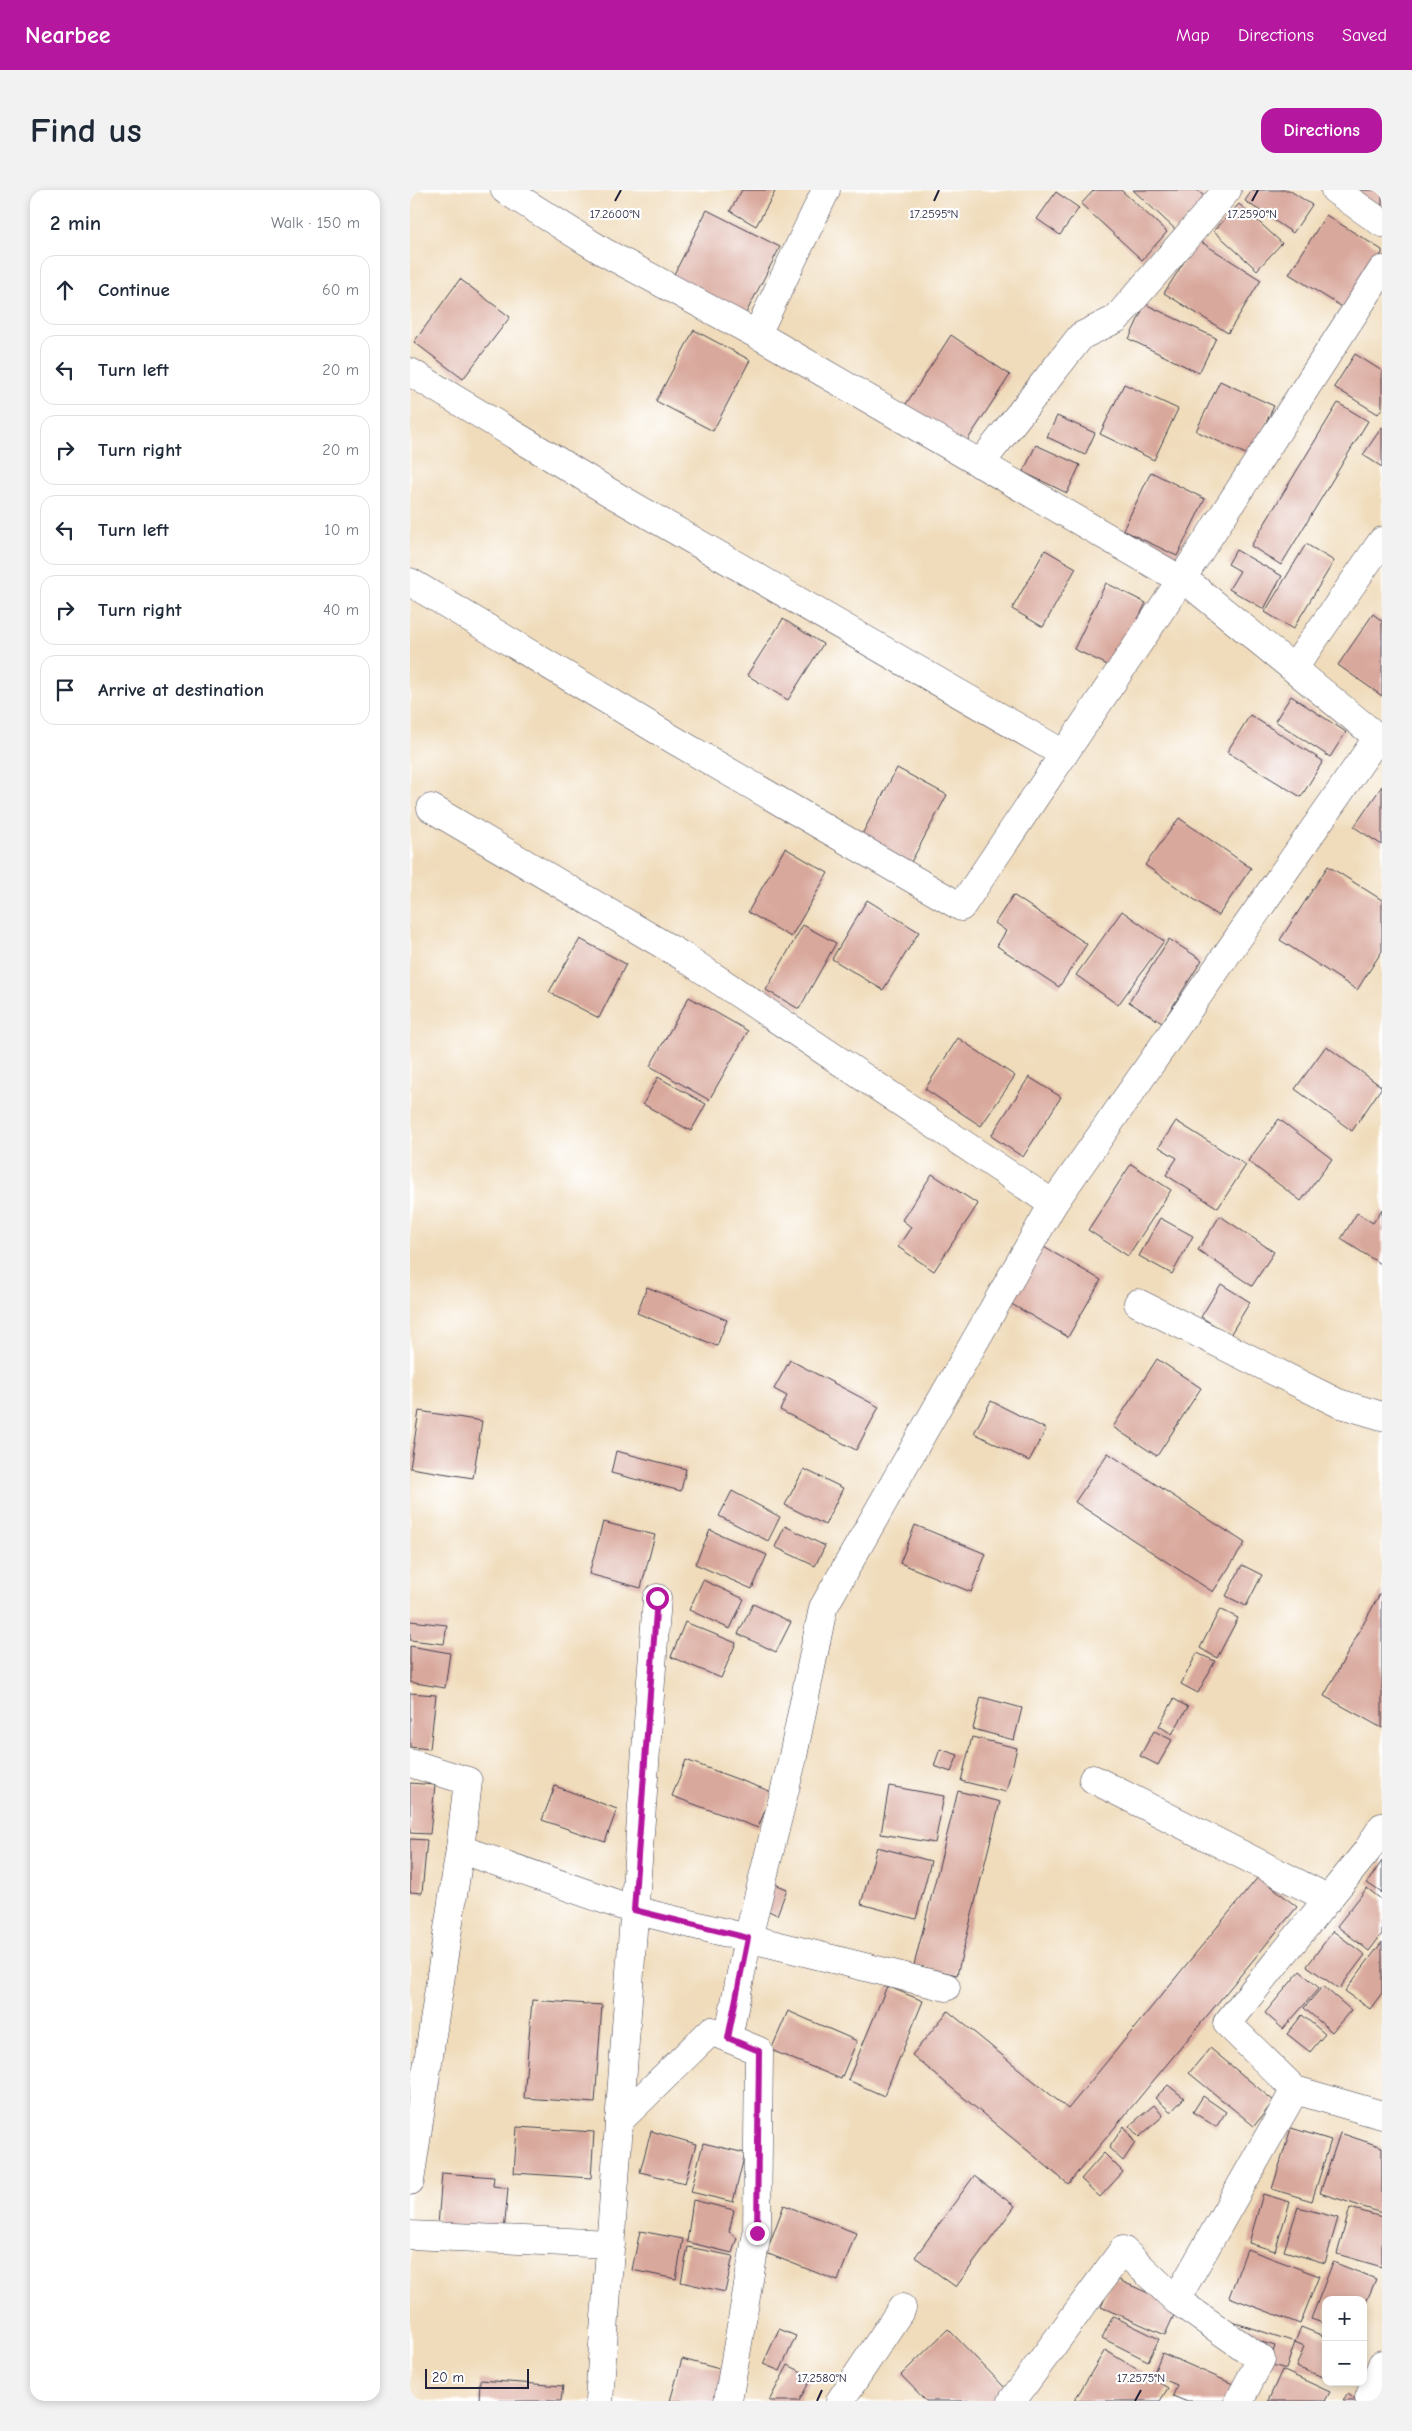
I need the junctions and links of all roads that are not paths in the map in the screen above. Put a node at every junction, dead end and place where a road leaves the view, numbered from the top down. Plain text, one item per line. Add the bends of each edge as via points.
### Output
1 (505, 190) edge
2 (826, 190) edge
3 (1227, 190) edge
4 (1335, 190) edge
5 (1382, 223) edge
6 (1382, 270) edge
7 (757, 334) junction
8 (410, 372) edge
9 (980, 464) junction
10 (1382, 541) edge
11 (1180, 580) junction
12 (410, 582) edge
13 (1294, 668) junction
14 (1380, 739) edge
15 (1064, 754) junction
16 (431, 808) dead end
17 (1053, 1204) junction
18 (1138, 1303) dead end
19 (1382, 1416) edge
20 (657, 1598) dead end
21 (410, 1763) edge
22 (1093, 1779) dead end
23 (1382, 1827) edge
24 (460, 1848) junction
25 (1329, 1899) junction
26 (634, 1910) junction
27 (748, 1938) junction
28 (946, 1987) dead end
29 (728, 2038) junction
30 (1295, 2090) junction
31 (1382, 2115) edge
32 (619, 2121) junction
33 (410, 2181) edge
34 (410, 2236) edge
35 (611, 2244) junction
36 (1176, 2300) junction
37 (902, 2308) dead end
38 (1382, 2364) edge
39 (599, 2401) edge
40 (728, 2401) edge
41 (840, 2401) edge
42 (1012, 2401) edge
43 (1238, 2401) edge
44 (1373, 2401) edge

1 - 7 street via 604,252
2 - 7 street
3 - 9 street via 1116,320 1081,336
4 - 5 street
6 - 11 street
7 - 9 street
8 - 15 street via 608,492
9 - 11 street
10 - 13 street
11 - 13 street via 1195,588
11 - 15 street
12 - 15 street via 961,907
13 - 14 street
14 - 17 street
16 - 17 street via 684,957
17 - 27 street via 823,1608 792,1761
18 - 19 street via 1338,1403
20 - 26 street
21 - 24 street via 468,1781
22 - 25 street
23 - 25 street
24 - 26 street
24 - 33 street
25 - 30 street via 1227,2024
26 - 27 street
26 - 32 street
27 - 28 street
27 - 29 street
29 - 32 street via 711,2031
29 - 40 street via 759,2051 757,2233
30 - 31 street
30 - 36 street
32 - 35 street
34 - 35 street
35 - 39 street
36 - 42 street via 1123,2250
36 - 43 street via 1261,2359
37 - 41 street
38 - 44 street via 1369,2398

